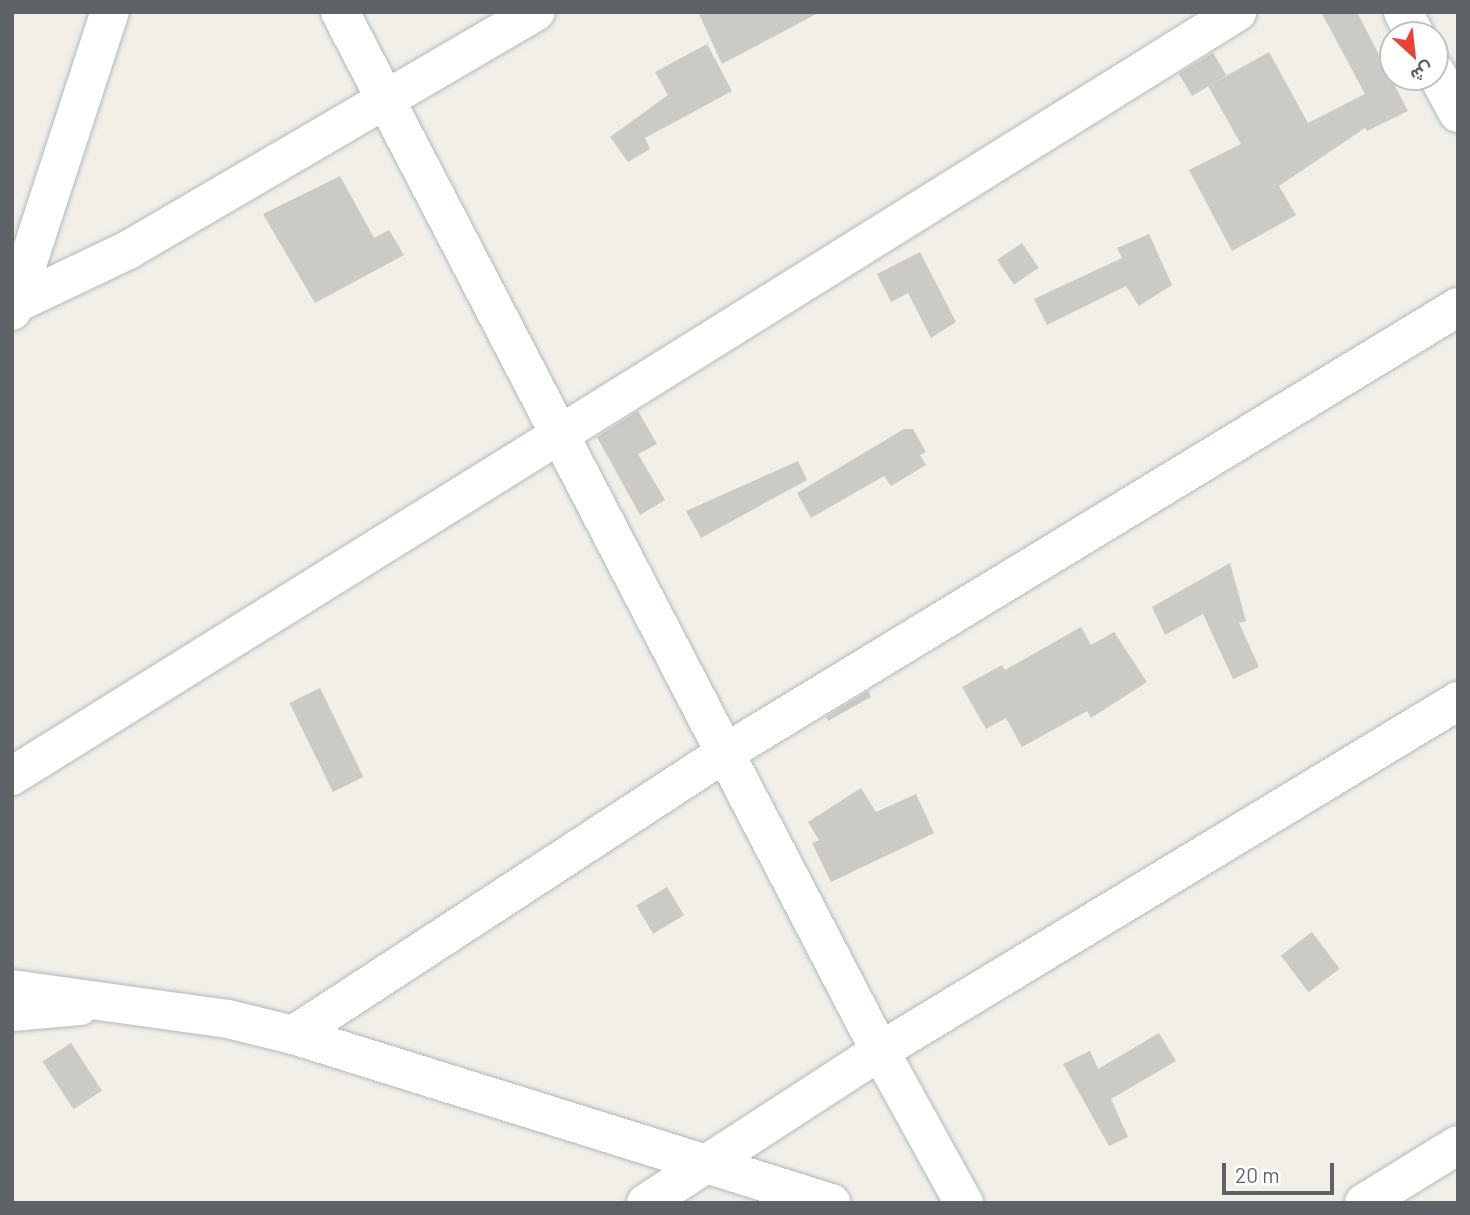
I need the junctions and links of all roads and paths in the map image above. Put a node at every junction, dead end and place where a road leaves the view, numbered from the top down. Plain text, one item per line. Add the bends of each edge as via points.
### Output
1 (110, 12) edge
2 (340, 12) edge
3 (536, 12) edge
4 (1237, 12) edge
5 (1446, 91) edge
6 (387, 103) junction
7 (1458, 113) edge
8 (13, 307) edge
9 (1458, 307) edge
10 (561, 438) junction
11 (1458, 701) edge
12 (725, 753) junction
13 (12, 776) edge
14 (12, 989) edge
15 (110, 1003) junction
16 (12, 1012) edge
17 (293, 1035) junction
18 (880, 1051) junction
19 (1458, 1145) edge
20 (703, 1164) junction
21 (646, 1203) edge
22 (831, 1203) edge
23 (964, 1203) edge
24 (1364, 1203) edge

1 - 8 street
2 - 6 street
3 - 6 street
4 - 10 street
5 - 7 street
6 - 8 street via 128,250
6 - 10 street
9 - 12 street
10 - 12 street
10 - 13 street
11 - 18 street
12 - 17 street
12 - 18 street
14 - 15 street
15 - 16 street
15 - 17 street via 228,1019
17 - 20 street
18 - 20 street
18 - 23 street
19 - 24 street
20 - 21 street
20 - 22 street

